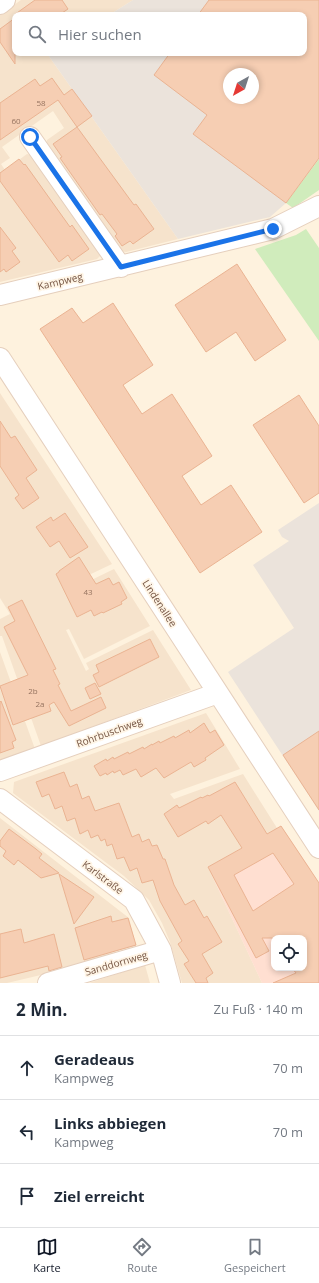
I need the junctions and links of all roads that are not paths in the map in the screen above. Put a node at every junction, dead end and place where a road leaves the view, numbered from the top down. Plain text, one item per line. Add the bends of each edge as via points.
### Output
1 (5, 0) edge
2 (0, 4) edge
3 (30, 137) dead end
4 (319, 206) edge
5 (121, 267) junction
6 (0, 295) edge
7 (0, 358) edge
8 (218, 693) junction
9 (0, 771) edge
10 (0, 799) edge
11 (319, 848) edge
12 (161, 950) junction
13 (48, 983) edge
14 (170, 983) edge

1 - 2 street
3 - 5 street
4 - 5 street, Kampweg via 273,229
5 - 6 street, Kampweg
7 - 8 street, Lindenallee
8 - 9 street, Rohrbuschweg
8 - 11 street, Lindenallee
10 - 12 street, Karlstraße via 134,900
12 - 13 street, Sanddornweg
12 - 14 street, Karlstraße

